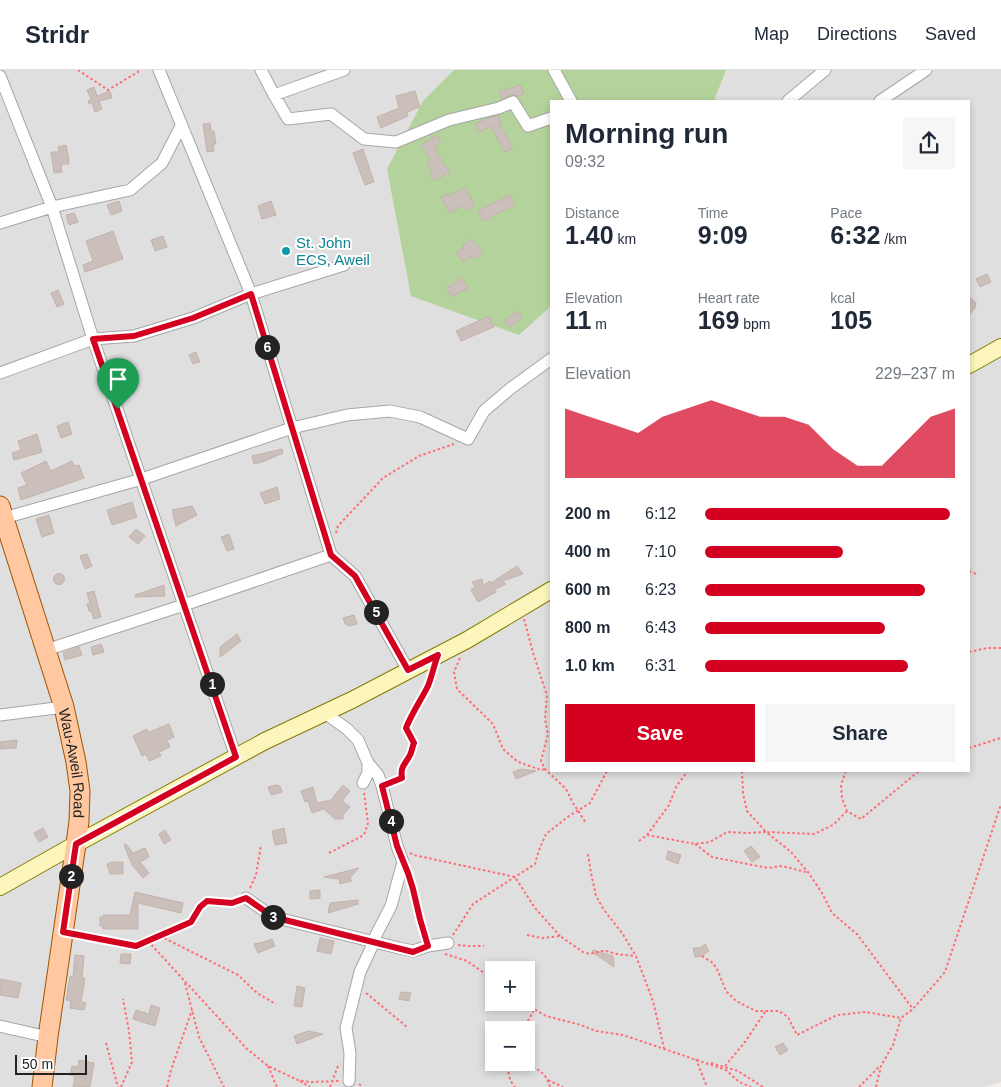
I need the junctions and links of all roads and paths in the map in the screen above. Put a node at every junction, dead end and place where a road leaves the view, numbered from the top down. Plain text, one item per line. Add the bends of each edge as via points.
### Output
1 (78, 70) edge
2 (138, 70) edge
3 (159, 70) edge
4 (261, 70) edge
5 (344, 70) edge
6 (554, 70) edge
7 (825, 70) edge
8 (926, 70) edge
9 (0, 77) edge
10 (274, 95) junction
11 (570, 100) edge
12 (789, 100) edge
13 (881, 100) edge
14 (550, 118) edge
15 (181, 126) junction
16 (52, 207) junction
17 (0, 223) edge
18 (344, 265) dead end
19 (251, 294) junction
20 (93, 339) junction
21 (1001, 348) edge
22 (550, 360) edge
23 (970, 364) edge
24 (0, 373) edge
25 (292, 428) junction
26 (468, 439) junction
27 (142, 479) junction
28 (2, 512) edge
29 (331, 555) junction
30 (970, 571) edge
31 (976, 574) dead end
32 (550, 591) edge
33 (184, 605) junction
34 (522, 607) junction
35 (467, 640) junction
36 (1001, 648) edge
37 (46, 650) junction
38 (970, 652) edge
39 (438, 655) junction
40 (408, 670) junction
41 (64, 707) junction
42 (325, 713) junction
43 (0, 715) edge
44 (1001, 738) edge
45 (970, 748) edge
46 (236, 757) junction
47 (368, 763) junction
48 (545, 769) junction
49 (606, 772) edge
50 (687, 772) edge
51 (742, 772) edge
52 (846, 772) edge
53 (918, 772) edge
54 (364, 783) joint
55 (382, 786) junction
56 (1001, 804) edge
57 (578, 810) junction
58 (847, 811) junction
59 (586, 823) dead end
60 (766, 832) junction
61 (647, 835) junction
62 (639, 841) dead end
63 (76, 844) junction
64 (694, 844) junction
65 (261, 845) dead end
66 (397, 846) junction
67 (329, 854) dead end
68 (588, 854) dead end
69 (403, 862) junction
70 (808, 872) junction
71 (515, 876) junction
72 (0, 887) edge
73 (246, 898) junction
74 (63, 932) junction
75 (526, 935) dead end
76 (160, 936) junction
77 (560, 936) junction
78 (148, 941) junction
79 (374, 942) junction
80 (448, 943) junction
81 (428, 946) junction
82 (484, 946) dead end
83 (440, 954) dead end
84 (636, 956) junction
85 (702, 956) dead end
86 (485, 974) edge
87 (185, 981) junction
88 (357, 985) junction
89 (123, 1000) dead end
90 (276, 1004) dead end
91 (913, 1009) junction
92 (192, 1010) junction
93 (535, 1010) edge
94 (766, 1011) junction
95 (901, 1018) junction
96 (0, 1026) edge
97 (407, 1027) dead end
98 (48, 1037) junction
99 (106, 1043) dead end
100 (664, 1048) junction
101 (696, 1059) junction
102 (268, 1066) junction
103 (724, 1066) junction
104 (881, 1066) junction
105 (535, 1068) edge
106 (508, 1071) edge
107 (548, 1080) junction
108 (300, 1081) junction
109 (307, 1081) junction
110 (348, 1081) joint
111 (304, 1084) junction
112 (42, 1087) edge
113 (120, 1087) edge
114 (167, 1087) edge
115 (224, 1087) edge
116 (277, 1087) edge
117 (301, 1087) edge
118 (310, 1087) edge
119 (515, 1087) edge
120 (550, 1087) edge
121 (564, 1087) edge
122 (707, 1087) edge
123 (751, 1087) edge
124 (763, 1087) edge
125 (859, 1087) edge
126 (876, 1087) edge

1 - 2 path via 108,90
3 - 15 street
4 - 10 street
5 - 10 street
6 - 11 street
7 - 12 street
8 - 13 street
9 - 16 street
10 - 14 street via 288,119 331,114 364,139 396,142 449,120 513,102 528,126
15 - 16 street via 162,163 130,190
15 - 19 street
16 - 17 street
16 - 20 street
18 - 19 street
19 - 20 street via 193,318 134,336
19 - 25 street
20 - 24 street
20 - 27 street
21 - 23 street
22 - 26 street via 484,411
25 - 26 street via 347,415 390,410 420,417
25 - 27 street
25 - 29 street
26 - 29 path via 419,456 383,478 338,526
27 - 28 street
27 - 33 street
28 - 37 main road, Wau-Aweil Road
29 - 33 street
29 - 40 street via 355,576
30 - 31 path
32 - 34 street
33 - 37 street
33 - 46 street
34 - 35 street
34 - 48 path via 547,695 545,719 548,734 541,761
35 - 39 street
35 - 48 path via 454,672 457,689 493,724 503,750 518,762
36 - 38 path
37 - 41 main road, Wau-Aweil Road
39 - 40 street
39 - 55 path via 429,683 406,728 414,743 402,766 402,778
40 - 42 street
41 - 43 street
41 - 63 main road, Wau-Aweil Road via 80,791
42 - 46 street
42 - 47 street via 358,740
44 - 45 path
46 - 63 street
47 - 54 street
47 - 55 street
48 - 57 path via 566,789
49 - 57 path via 590,803
50 - 61 path
51 - 60 path via 747,811
52 - 58 path via 841,785
53 - 58 path via 861,819
54 - 67 path via 368,823 364,835
55 - 66 street
56 - 91 path via 945,972
57 - 59 path
57 - 71 path via 546,834 535,864
58 - 60 path via 834,825 814,834
60 - 64 path via 727,832 710,842
60 - 70 path via 790,851
61 - 62 path
61 - 64 path
63 - 72 street
63 - 74 main road, Wau-Aweil Road
64 - 70 path via 712,857
65 - 73 path via 256,874
66 - 69 street
66 - 71 path via 414,854
68 - 84 path via 596,896
69 - 79 street via 391,906
69 - 81 path
70 - 91 path via 832,913 857,934
71 - 77 path via 535,908
71 - 80 path via 473,904
73 - 76 path via 232,903 207,901 191,922
73 - 79 street via 273,917
74 - 78 path via 136,946
74 - 98 main road, Wau-Aweil Road
75 - 77 path via 542,938
76 - 78 path
76 - 90 path via 238,975 257,993
77 - 84 path via 590,954 606,951
78 - 87 path
79 - 81 street via 413,952
79 - 88 street
80 - 81 street
80 - 82 path
83 - 86 path via 466,961
84 - 100 path via 653,1001
85 - 94 path via 713,963 726,991 736,1001 756,1011
87 - 92 path
87 - 102 path via 246,1048
88 - 97 path
88 - 110 street via 346,1028 350,1053
89 - 113 path via 132,1062
91 - 95 path
92 - 114 path
92 - 115 path via 199,1037
93 - 100 path via 596,1031
94 - 95 path via 779,1011 788,1017 797,1035 837,1015 866,1012
94 - 103 path
95 - 104 path via 893,1045
96 - 98 street
98 - 112 main road, Wau-Aweil Road
99 - 113 path
100 - 101 path
101 - 103 path
101 - 122 path
101 - 123 path via 726,1070 739,1082
102 - 108 path
102 - 116 path
103 - 124 path
104 - 125 path
104 - 126 path
105 - 107 path
106 - 119 path
107 - 120 path
107 - 121 path
108 - 109 path
108 - 111 path
109 - 110 path
109 - 111 path
111 - 117 path
111 - 118 path

